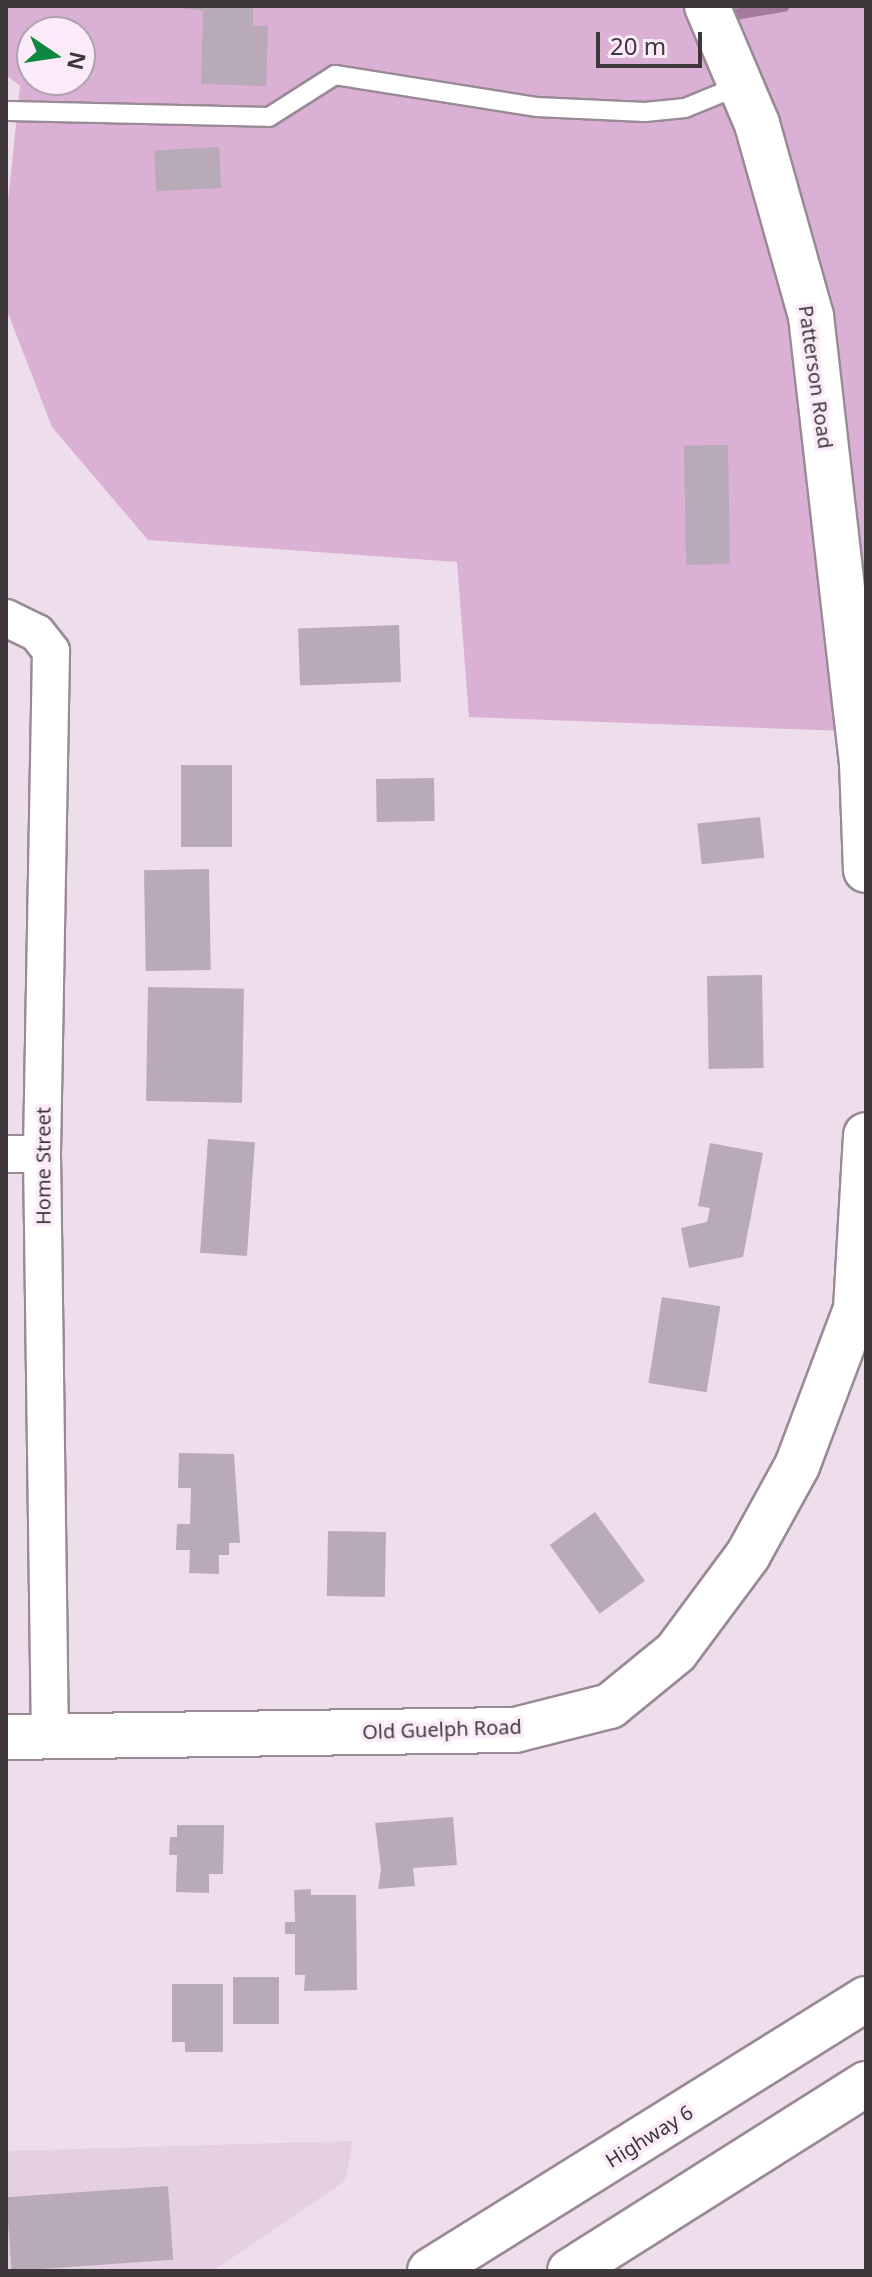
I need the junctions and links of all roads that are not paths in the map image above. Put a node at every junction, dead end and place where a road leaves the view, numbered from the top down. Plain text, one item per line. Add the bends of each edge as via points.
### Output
1 (707, 6) edge
2 (741, 85) junction
3 (8, 111) edge
4 (6, 618) edge
5 (864, 754) edge
6 (866, 870) edge
7 (866, 1135) edge
8 (6, 1154) edge
9 (42, 1154) junction
10 (6, 1737) edge
11 (50, 1738) junction
12 (866, 1999) edge
13 (866, 2084) edge
14 (430, 2271) edge
15 (570, 2271) edge

1 - 2 main road, Patterson Road
2 - 3 lane via 685,108 645,112 537,107 335,75 269,117
2 - 5 main road, Patterson Road via 811,316
4 - 9 street, Home Street via 37,633 51,651
5 - 6 main road
7 - 11 main road, Old Guelph Road via 856,1309 797,1466 748,1555 676,1652 610,1706 515,1730
8 - 9 street
9 - 11 street, Home Street
10 - 11 main road, Old Guelph Road
12 - 14 main road, Highway 6
13 - 15 main road

